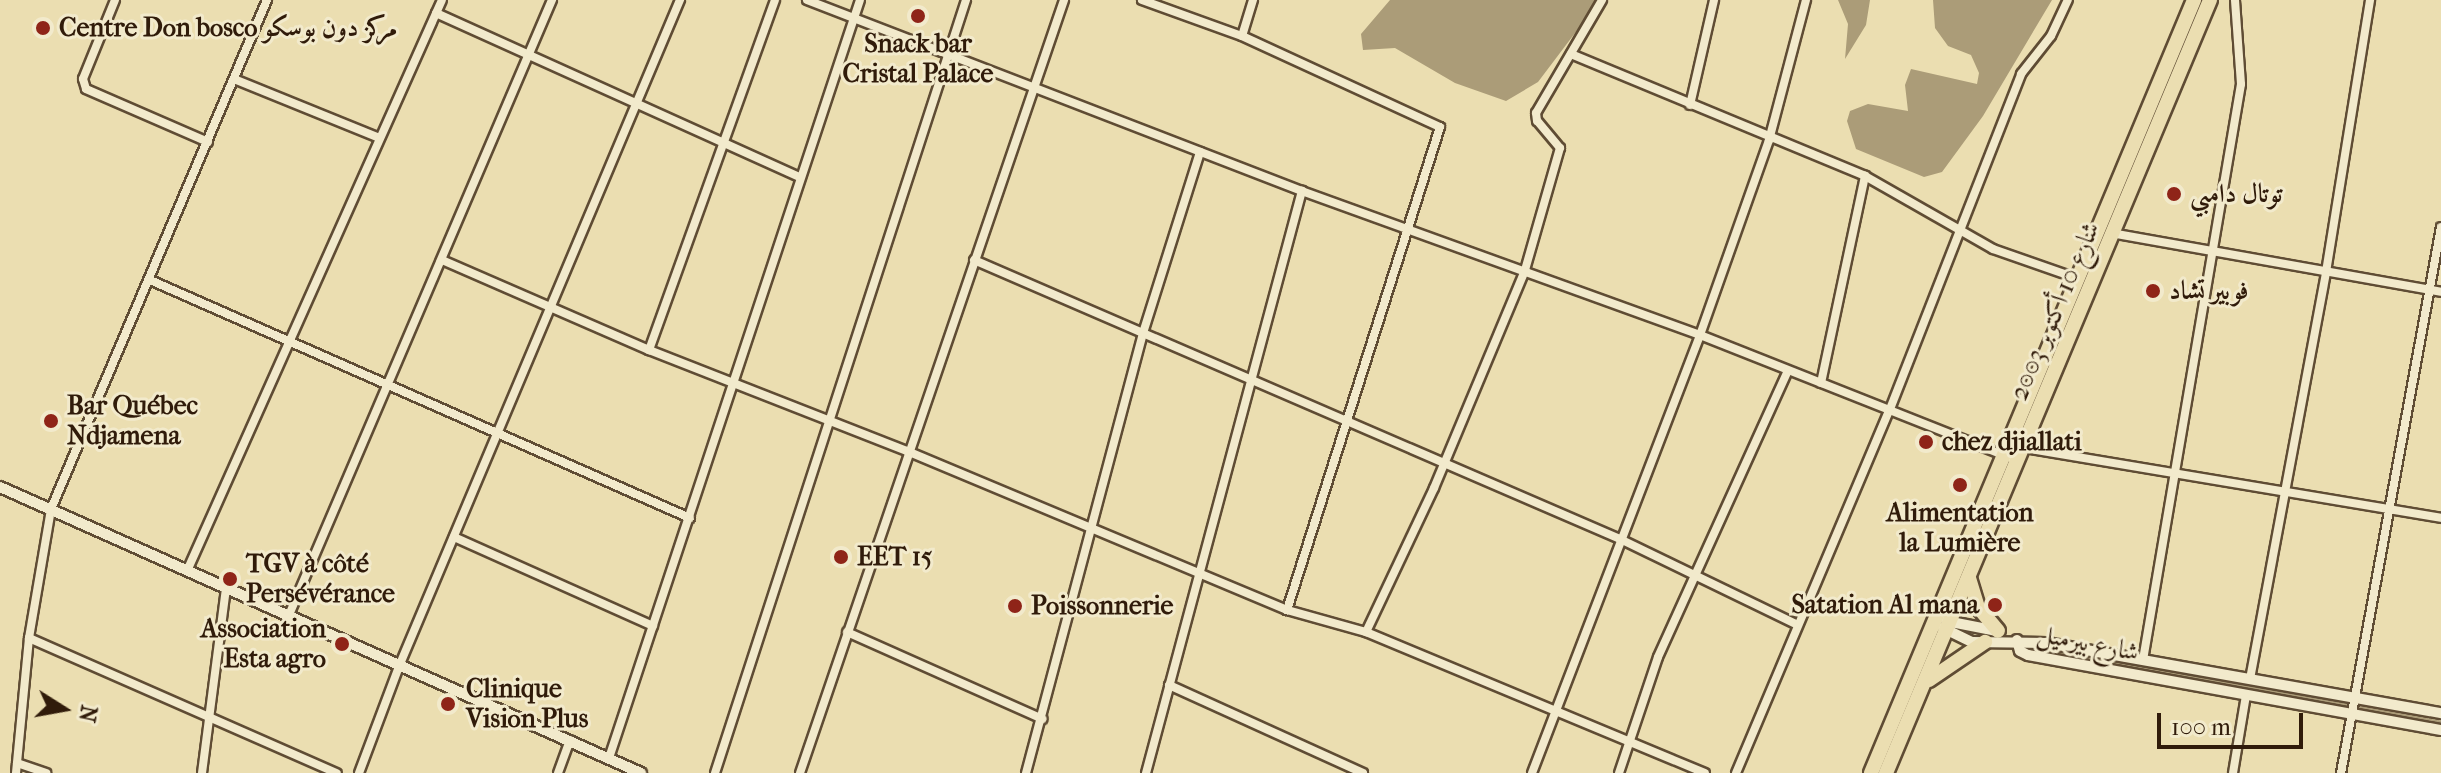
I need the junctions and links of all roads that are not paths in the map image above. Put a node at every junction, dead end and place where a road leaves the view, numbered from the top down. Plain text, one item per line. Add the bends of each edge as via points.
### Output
1 (115, 0) edge
2 (267, 0) edge
3 (442, 0) edge
4 (552, 0) edge
5 (680, 0) edge
6 (775, 0) edge
7 (807, 0) edge
8 (860, 0) edge
9 (966, 0) edge
10 (1064, 0) edge
11 (1142, 0) edge
12 (1253, 0) edge
13 (1602, 0) edge
14 (1714, 0) edge
15 (1806, 0) edge
16 (2068, 0) edge
17 (2194, 0) edge
18 (2210, 0) edge
19 (2235, 0) edge
20 (2370, 0) edge
21 (436, 13) junction
22 (854, 18) junction
23 (1242, 36) junction
24 (947, 54) junction
25 (1571, 54) junction
26 (529, 55) junction
27 (234, 79) junction
28 (1034, 88) junction
29 (636, 104) junction
30 (1690, 105) junction
31 (379, 138) junction
32 (1769, 140) junction
33 (208, 142) junction
34 (720, 144) junction
35 (1200, 152) junction
36 (1865, 176) junction
37 (800, 177) junction
38 (1302, 191) junction
39 (2441, 227) edge
40 (1406, 228) junction
41 (1964, 229) junction
42 (2107, 232) junction
43 (2210, 252) junction
44 (442, 260) junction
45 (974, 260) junction
46 (1525, 270) junction
47 (2326, 272) junction
48 (2079, 279) junction
49 (150, 280) junction
50 (2429, 290) junction
51 (2441, 292) edge
52 (553, 306) junction
53 (1143, 333) junction
54 (1700, 335) junction
55 (289, 338) junction
56 (649, 350) junction
57 (1788, 371) junction
58 (1248, 379) junction
59 (735, 383) junction
60 (1821, 383) junction
61 (388, 385) junction
62 (1890, 409) junction
63 (830, 420) junction
64 (1349, 424) junction
65 (497, 432) junction
66 (907, 451) junction
67 (2016, 455) junction
68 (1444, 464) junction
69 (2173, 471) junction
70 (0, 487) edge
71 (2285, 489) junction
72 (2390, 508) junction
73 (51, 509) junction
74 (690, 518) junction
75 (2441, 518) edge
76 (1093, 528) junction
77 (454, 537) junction
78 (1620, 539) junction
79 (187, 571) junction
80 (1198, 573) junction
81 (1695, 573) junction
82 (1969, 578) junction
83 (226, 588) junction
84 (1287, 610) junction
85 (289, 615) junction
86 (1796, 624) junction
87 (1942, 624) junction
88 (653, 626) junction
89 (1998, 631) junction
90 (847, 632) junction
91 (1366, 632) junction
92 (29, 638) junction
93 (2017, 640) junction
94 (1985, 642) junction
95 (2143, 660) junction
96 (400, 664) junction
97 (2250, 679) junction
98 (1925, 683) junction
99 (1169, 685) junction
100 (2246, 695) junction
101 (2355, 698) junction
102 (208, 713) junction
103 (2441, 713) edge
104 (1554, 714) junction
105 (2352, 714) junction
106 (1042, 719) junction
107 (2441, 730) edge
108 (570, 740) junction
109 (1627, 743) junction
110 (609, 758) junction
111 (16, 768) edge
112 (46, 773) edge
113 (202, 773) edge
114 (337, 773) edge
115 (359, 773) edge
116 (558, 773) edge
117 (641, 773) edge
118 (715, 773) edge
119 (800, 773) edge
120 (1027, 773) edge
121 (1146, 773) edge
122 (1363, 773) edge
123 (1532, 773) edge
124 (1619, 773) edge
125 (1705, 773) edge
126 (1736, 773) edge
127 (1871, 773) edge
128 (1886, 773) edge
129 (2233, 773) edge
130 (2341, 773) edge

1 - 33 street via 83,79 86,89
2 - 27 street
3 - 21 street
4 - 26 street
5 - 29 street
6 - 34 street
7 - 22 street
8 - 22 street
9 - 24 street
10 - 28 street
11 - 23 street
12 - 23 street
13 - 25 street
14 - 30 street
15 - 32 street
16 - 41 street via 2051,36 2021,74
17 - 42 highway, شارع 10 أكتوبر 2003
18 - 42 highway, شارع 10 أكتوبر 2003
19 - 43 street via 2241,84
20 - 47 street
21 - 26 street
21 - 31 street
22 - 24 street
22 - 37 street
23 - 40 street via 1440,127
24 - 28 street
24 - 63 street
25 - 30 street
25 - 46 street via 1536,113 1560,148
26 - 29 street
26 - 44 street
27 - 31 street
27 - 33 street
28 - 35 street
28 - 45 street
29 - 34 street
29 - 52 street
30 - 32 street
31 - 55 street
32 - 36 street
32 - 54 street
33 - 49 street
34 - 37 street
34 - 56 street
35 - 38 street
35 - 53 street
36 - 41 street
36 - 60 street
37 - 59 street
38 - 40 street
38 - 58 street
39 - 50 street
40 - 46 street
40 - 64 street
41 - 48 street via 1993,249
41 - 62 street
42 - 43 street
42 - 48 highway, شارع 10 أكتوبر 2003
42 - 67 highway, شارع 10 أكتوبر 2003
43 - 47 street
43 - 69 street
44 - 52 street
44 - 61 street
45 - 53 street
45 - 66 street
46 - 54 street
46 - 68 street
47 - 50 street
47 - 71 street
48 - 67 highway, شارع 10 أكتوبر 2003
49 - 55 street
49 - 73 street
50 - 51 street
50 - 72 street
52 - 56 street
52 - 65 street
53 - 58 street
53 - 76 street
54 - 57 street
54 - 78 street
55 - 61 street
55 - 79 street
56 - 59 street
57 - 60 street
57 - 81 street
58 - 64 street
58 - 80 street
59 - 63 street
59 - 74 street
60 - 62 street
61 - 65 street
61 - 85 street
62 - 67 street
62 - 86 street
63 - 66 street
63 - 118 street
64 - 68 street
64 - 84 street
65 - 74 street
65 - 77 street
66 - 76 street
66 - 90 street
67 - 69 street
67 - 82 highway, شارع 10 أكتوبر 2003
67 - 87 highway, شارع 10 أكتوبر 2003
68 - 78 street
68 - 91 street
69 - 71 street
69 - 95 street
70 - 73 street
71 - 72 street
71 - 97 street
72 - 75 street
72 - 101 street
73 - 79 street
73 - 92 street
74 - 88 street
76 - 80 street
76 - 106 street
77 - 88 street
77 - 96 street
78 - 81 street
78 - 104 street
79 - 83 street
80 - 84 street
80 - 99 street
81 - 86 street
81 - 109 street
82 - 87 highway, شارع 10 أكتوبر 2003
82 - 89 highway via 1978,607
83 - 85 street
83 - 102 street
84 - 91 street
85 - 96 street
86 - 126 street
87 - 89 street
87 - 94 street via 1965,640
87 - 98 highway, شارع 10 أكتوبر 2003
87 - 127 highway, شارع 10 أكتوبر 2003
88 - 110 street
89 - 93 street
90 - 106 street
90 - 119 street
91 - 104 street
92 - 102 street
92 - 111 street
93 - 94 street
93 - 95 street, شارع بيرميل
93 - 100 street, شارع بيرميل via 2024,654
94 - 98 highway
95 - 97 street, شارع بيرميل
96 - 108 street
96 - 115 street
97 - 101 street, شارع بيرميل
98 - 128 highway, شارع 10 أكتوبر 2003
99 - 121 street
99 - 122 street
100 - 105 street, شارع بيرميل
100 - 129 street
101 - 103 street, شارع بيرميل
101 - 105 street
102 - 113 street
102 - 114 street
104 - 109 street
104 - 123 street
105 - 107 street, شارع بيرميل
105 - 130 street
106 - 120 street
108 - 110 street
108 - 116 street
109 - 124 street
109 - 125 street
110 - 117 street
111 - 112 street

